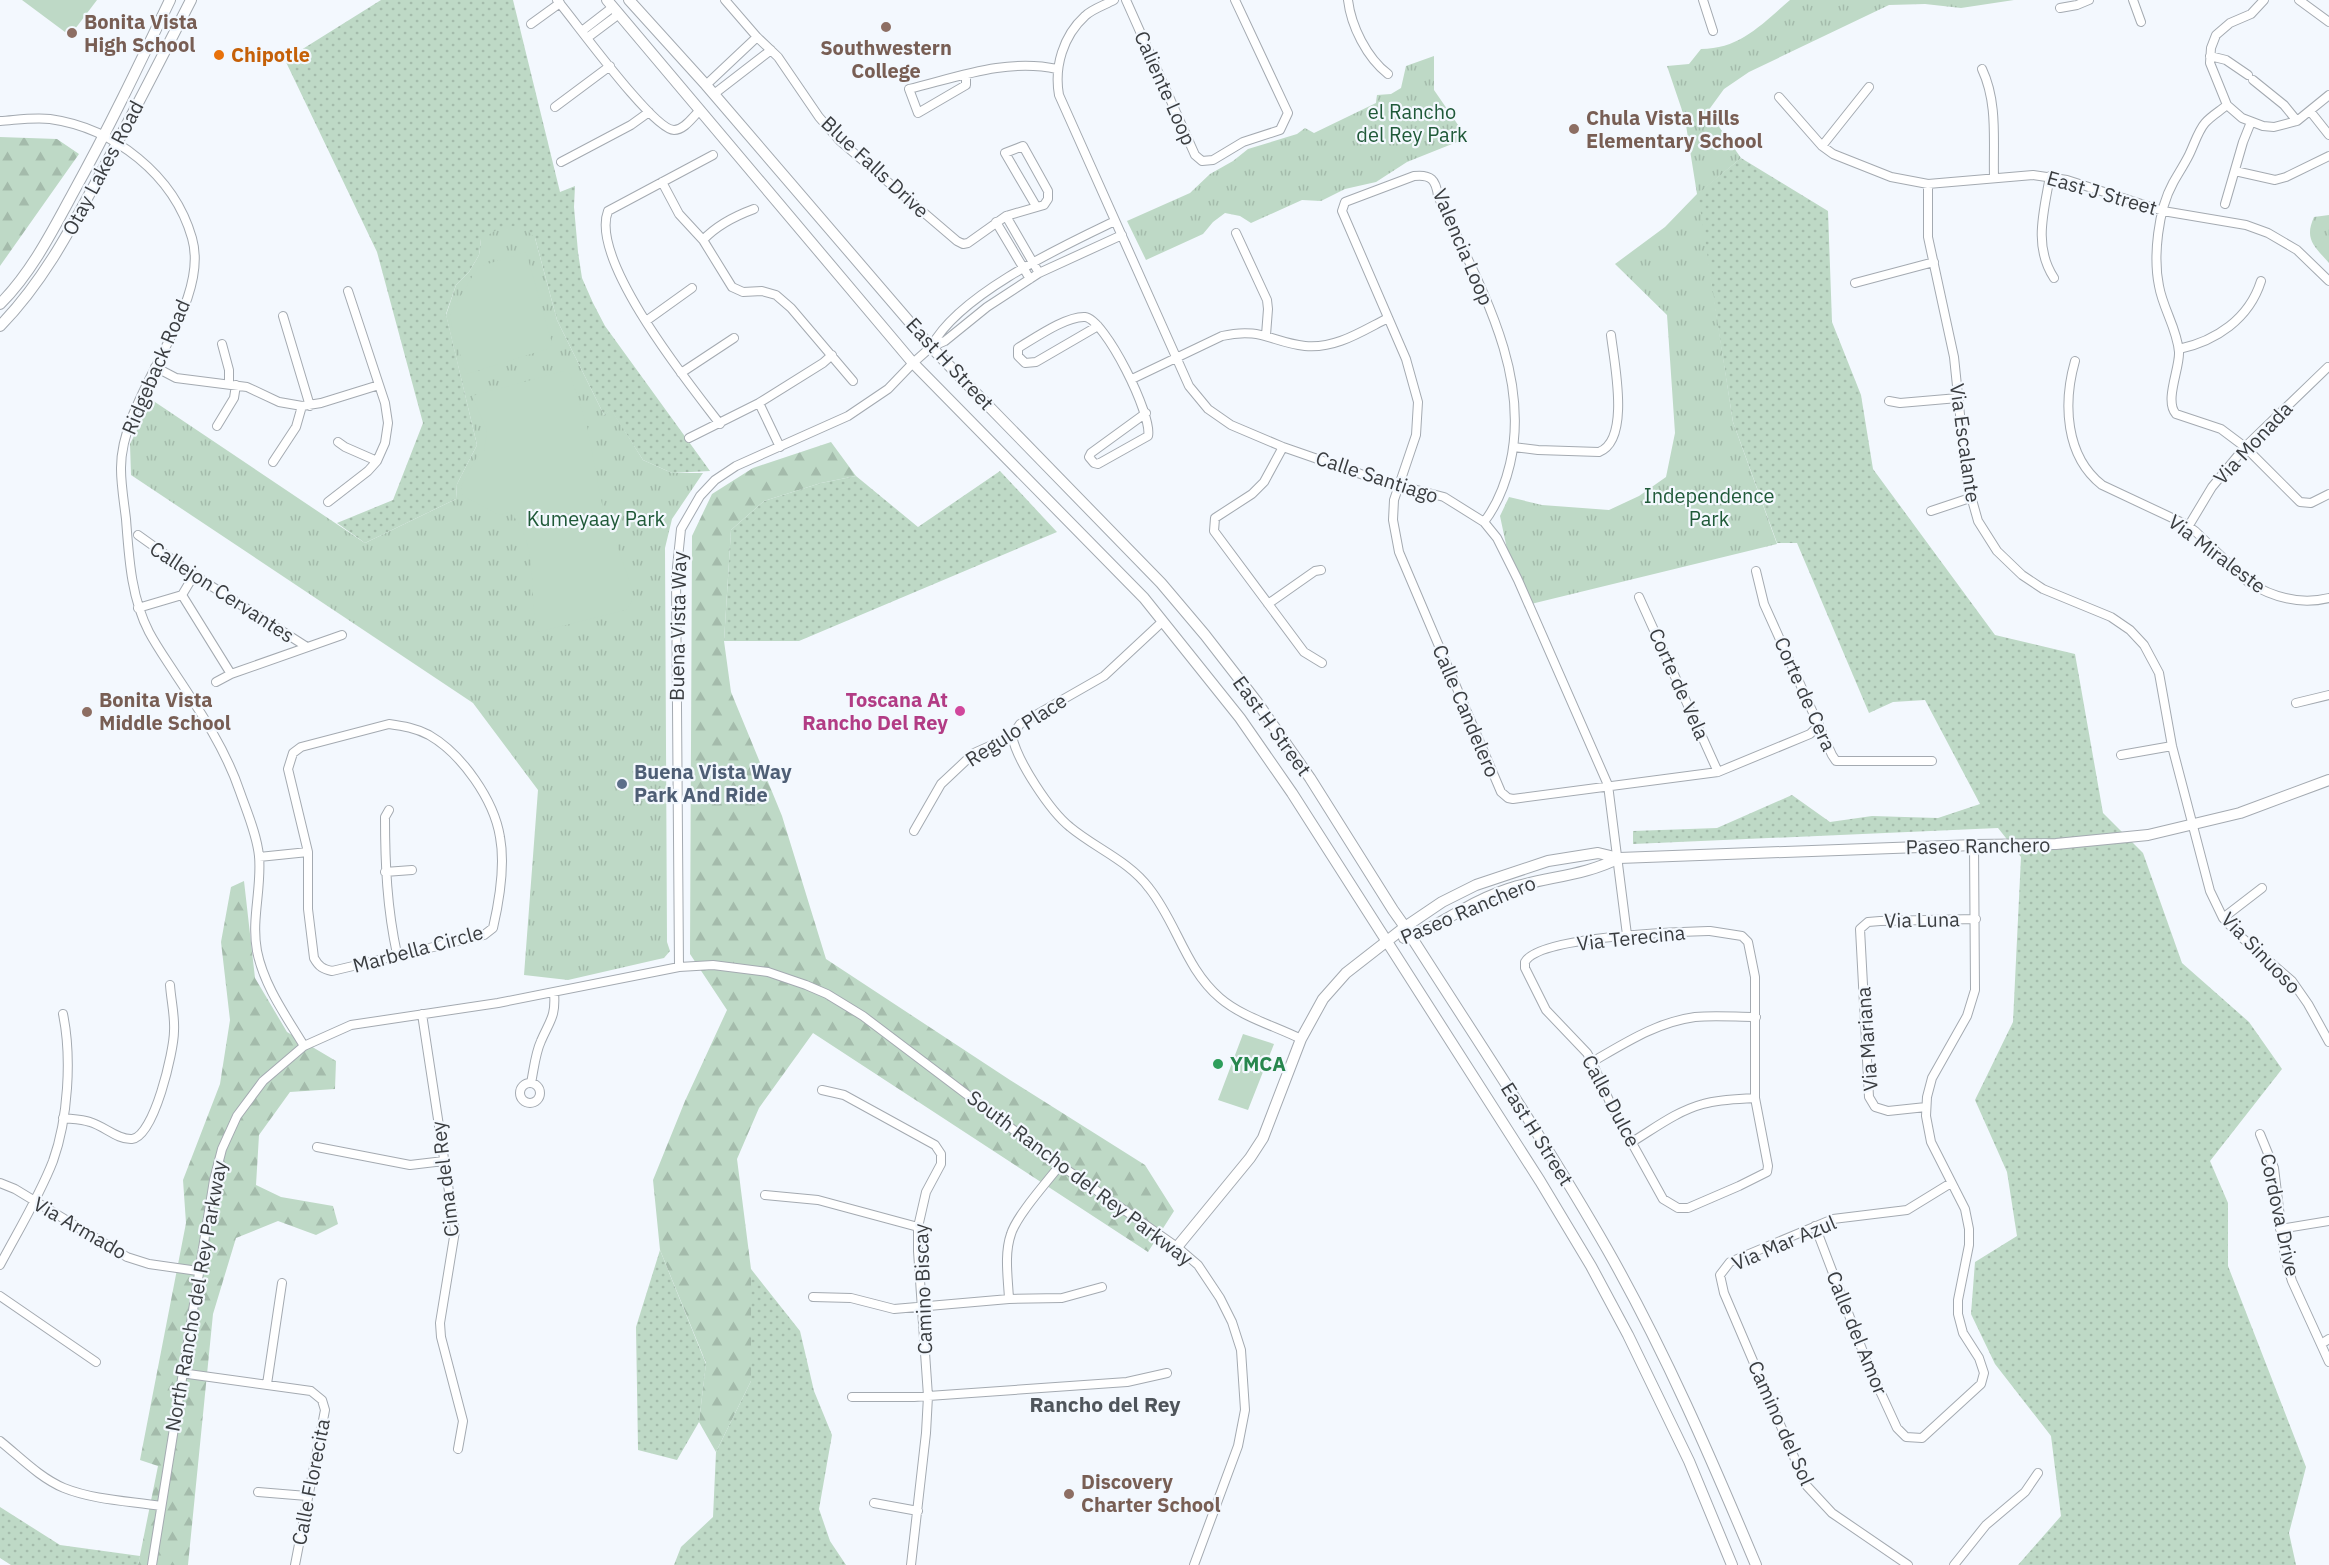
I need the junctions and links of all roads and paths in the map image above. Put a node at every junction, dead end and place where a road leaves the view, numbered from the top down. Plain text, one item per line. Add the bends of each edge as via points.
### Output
1 (170, 0) edge
2 (191, 0) edge
3 (629, 0) edge
4 (725, 0) edge
5 (1114, 0) edge
6 (1126, 0) edge
7 (1235, 0) edge
8 (1348, 0) edge
9 (1703, 0) edge
10 (2089, 0) edge
11 (2133, 0) edge
12 (2264, 0) edge
13 (2299, 0) edge
14 (559, 2) edge
15 (613, 7) edge
16 (2060, 8) dead end
17 (2141, 22) dead end
18 (2329, 22) edge
19 (531, 24) dead end
20 (1713, 31) dead end
21 (585, 34) junction
22 (757, 37) junction
23 (771, 50) junction
24 (2210, 56) junction
25 (609, 66) junction
26 (1058, 69) junction
27 (1982, 69) dead end
28 (1388, 74) dead end
29 (966, 75) junction
30 (706, 85) junction
31 (1869, 87) dead end
32 (714, 94) junction
33 (2329, 95) edge
34 (1779, 97) dead end
35 (2227, 105) junction
36 (555, 107) dead end
37 (699, 111) junction
38 (2310, 111) junction
39 (649, 112) junction
40 (0, 121) edge
41 (2297, 121) junction
42 (2251, 122) junction
43 (2329, 135) edge
44 (105, 136) junction
45 (117, 144) junction
46 (1821, 146) junction
47 (713, 155) dead end
48 (2329, 156) edge
49 (561, 162) dead end
50 (2235, 171) junction
51 (2050, 176) junction
52 (1994, 177) junction
53 (662, 182) junction
54 (1928, 184) junction
55 (2225, 204) dead end
56 (1036, 206) junction
57 (754, 209) dead end
58 (2163, 211) junction
59 (1006, 216) junction
60 (1115, 221) junction
61 (996, 222) junction
62 (1236, 233) dead end
63 (1122, 235) junction
64 (703, 240) junction
65 (1033, 262) junction
66 (1934, 262) junction
67 (1024, 268) junction
68 (1039, 273) junction
69 (2054, 278) dead end
70 (1030, 279) junction
71 (2261, 281) dead end
72 (2329, 281) edge
73 (1855, 283) dead end
74 (692, 288) dead end
75 (348, 291) dead end
76 (0, 304) edge
77 (283, 316) dead end
78 (1388, 318) junction
79 (646, 321) junction
80 (0, 326) edge
81 (1098, 326) junction
82 (1266, 335) junction
83 (1611, 335) dead end
84 (734, 338) dead end
85 (222, 344) dead end
86 (931, 347) junction
87 (2179, 349) junction
88 (832, 355) junction
89 (1177, 357) junction
90 (2075, 361) dead end
91 (913, 363) junction
92 (155, 367) junction
93 (2328, 367) edge
94 (681, 373) junction
95 (1132, 379) junction
96 (853, 381) dead end
97 (232, 384) junction
98 (379, 385) junction
99 (1958, 398) junction
100 (1889, 401) dead end
101 (759, 403) junction
102 (306, 406) junction
103 (1146, 413) junction
104 (720, 424) junction
105 (217, 426) dead end
106 (689, 438) dead end
107 (338, 442) dead end
108 (780, 447) junction
109 (1283, 447) junction
110 (1513, 447) junction
111 (2245, 447) junction
112 (377, 461) junction
113 (273, 462) dead end
114 (1398, 484) junction
115 (2329, 494) edge
116 (1970, 498) junction
117 (328, 502) dead end
118 (1931, 511) dead end
119 (1484, 522) junction
120 (2188, 527) junction
121 (138, 536) dead end
122 (1321, 570) dead end
123 (1756, 571) dead end
124 (194, 574) junction
125 (182, 595) junction
126 (1639, 597) dead end
127 (2329, 598) edge
128 (1268, 604) junction
129 (138, 608) junction
130 (1162, 622) junction
131 (342, 635) dead end
132 (307, 647) junction
133 (1322, 663) dead end
134 (231, 674) junction
135 (216, 682) dead end
136 (2329, 695) edge
137 (2296, 703) dead end
138 (1819, 725) junction
139 (1012, 736) junction
140 (2172, 746) junction
141 (2121, 755) dead end
142 (1932, 761) dead end
143 (1718, 772) junction
144 (2329, 780) edge
145 (1608, 785) junction
146 (389, 810) dead end
147 (2192, 825) junction
148 (914, 831) dead end
149 (1974, 845) junction
150 (308, 852) junction
151 (259, 856) junction
152 (1619, 858) junction
153 (412, 870) dead end
154 (385, 872) junction
155 (2262, 888) dead end
156 (2223, 918) junction
157 (1976, 919) junction
158 (1868, 922) joint
159 (1408, 932) junction
160 (1627, 935) junction
161 (1387, 943) junction
162 (397, 954) junction
163 (1526, 962) joint
164 (679, 967) junction
165 (170, 985) dead end
166 (554, 992) junction
167 (63, 1014) dead end
168 (422, 1014) junction
169 (1756, 1017) junction
170 (1301, 1039) junction
171 (2329, 1042) edge
172 (304, 1046) junction
173 (1593, 1062) junction
174 (531, 1083) dead end
175 (822, 1090) dead end
176 (1755, 1098) junction
177 (1926, 1107) junction
178 (63, 1118) junction
179 (2260, 1134) dead end
180 (1632, 1142) junction
181 (317, 1147) dead end
182 (444, 1161) junction
183 (1060, 1165) junction
184 (0, 1183) edge
185 (1951, 1183) junction
186 (765, 1195) dead end
187 (34, 1202) junction
188 (2329, 1221) edge
189 (1815, 1226) junction
190 (918, 1227) junction
191 (2280, 1229) junction
192 (1177, 1247) junction
193 (0, 1265) edge
194 (198, 1271) junction
195 (1720, 1275) joint
196 (282, 1283) dead end
197 (1102, 1287) dead end
198 (0, 1296) edge
199 (813, 1298) dead end
200 (1009, 1299) junction
201 (921, 1305) junction
202 (2325, 1342) edge
203 (96, 1362) dead end
204 (2329, 1362) edge
205 (181, 1373) junction
206 (1167, 1373) dead end
207 (267, 1384) junction
208 (928, 1396) junction
209 (852, 1397) dead end
210 (0, 1441) edge
211 (458, 1449) dead end
212 (2038, 1473) dead end
213 (258, 1492) dead end
214 (307, 1496) junction
215 (874, 1503) dead end
216 (161, 1506) junction
217 (918, 1511) junction
218 (152, 1565) edge
219 (295, 1565) edge
220 (911, 1565) edge
221 (1194, 1565) edge
222 (1732, 1565) edge
223 (1756, 1565) edge
224 (1908, 1565) edge
225 (1954, 1565) edge

1 - 44 main road, Otay Lakes Road
2 - 45 main road, Otay Lakes Road
3 - 30 main road, East H Street
4 - 22 street, Blue Falls Drive
5 - 26 street via 1085,15 1063,49
6 - 7 street, Caliente Loop via 1195,155 1202,161 1213,160 1243,142 1280,130 1288,113
8 - 28 street via 1350,15 1372,58
9 - 20 street
10 - 16 street
11 - 17 street
12 - 24 street via 2251,14 2230,23 2216,35
13 - 18 street
14 - 19 street
14 - 21 street
15 - 21 street
15 - 37 main road, East H Street
21 - 25 street
22 - 23 street, Blue Falls Drive
22 - 30 street
23 - 32 street
23 - 61 street, Blue Falls Drive via 840,141 957,241 968,243
24 - 35 street
24 - 41 street via 2226,60 2284,105
25 - 36 street
25 - 39 street
26 - 29 street via 1017,66
26 - 60 street via 1061,103
27 - 52 street via 1993,105
29 - 29 street via 966,85 918,113 909,89
30 - 32 main road, East H Street
31 - 46 street
32 - 86 main road, East H Street
33 - 38 street
34 - 46 street, East J Street
35 - 42 street
35 - 58 street via 2205,123 2172,184
37 - 39 street via 681,129 672,130
37 - 91 main road, East H Street
38 - 41 street
38 - 43 street
39 - 49 street
40 - 44 street, Ridgeback Road via 47,118
41 - 42 street via 2274,127
42 - 50 street
44 - 45 street, Ridgeback Road
44 - 76 main road, Otay Lakes Road via 52,232
45 - 80 main road, Otay Lakes Road via 64,241 24,301
45 - 92 street, Ridgeback Road via 166,184 193,241 194,271 186,303
46 - 54 street, East J Street via 1858,166
47 - 53 street
48 - 50 street via 2275,180
50 - 55 street
51 - 52 street, East J Street
51 - 58 street, East J Street
51 - 69 street via 2040,233
52 - 54 street, East J Street
53 - 64 street via 679,214
53 - 79 street via 608,211 605,218 611,253
54 - 66 street, Via Escalante via 1927,224
56 - 56 street via 1044,205 1048,190 1023,146 1005,153
56 - 59 street, Blue Falls Drive
57 - 64 street via 712,230
58 - 72 street, East J Street via 2246,225 2268,233 2297,250
58 - 87 street via 2155,266
59 - 61 street, Blue Falls Drive
59 - 65 street
60 - 63 street
60 - 65 street, Buena Vista Way
61 - 67 street
62 - 82 street via 1267,300
63 - 68 street, Buena Vista Way
63 - 89 street, Calle Santiago
64 - 88 street via 732,286 743,292 776,295
65 - 67 street, Buena Vista Way
65 - 68 street
66 - 73 street
66 - 99 street, Via Escalante via 1953,351
67 - 70 street
67 - 86 street, Buena Vista Way via 942,328
68 - 70 street, Buena Vista Way
70 - 86 street, Buena Vista Way
71 - 87 street via 2258,291 2227,329 2205,342
74 - 79 street
75 - 98 street
77 - 102 street
78 - 82 street via 1322,346 1304,346
78 - 110 street, Valencia Loop via 1342,211 1345,202 1424,175 1437,184 1438,196 1501,336 1513,387
78 - 114 street, Valencia Loop via 1413,379 1418,408 1414,446
79 - 94 street
81 - 81 street via 1090,318 1063,323 1018,348 1018,356 1029,364 1036,362
81 - 95 street
82 - 89 street via 1229,335
83 - 110 street via 1619,401 1613,440 1606,450
84 - 94 street
85 - 97 street
86 - 91 street, Buena Vista Way
86 - 159 main road, East H Street via 1161,583 1205,635 1303,768
87 - 111 street via 2172,410 2221,429
88 - 96 street
88 - 101 street
89 - 95 street
89 - 109 street, Calle Santiago via 1189,387 1208,409 1230,425
90 - 120 street, Via Miraleste via 2070,379 2070,423 2075,450 2084,466 2102,484
91 - 108 street, Buena Vista Way via 888,390 848,416
91 - 130 main road, East H Street via 1144,598
92 - 97 street via 176,378
92 - 129 street, Ridgeback Road via 128,422 121,468 130,572
93 - 111 street, Via Monada
94 - 104 street
95 - 103 street
97 - 102 street via 279,402
97 - 105 street via 234,398
98 - 102 street
98 - 112 street via 388,423
99 - 100 street
99 - 116 street, Via Escalante
101 - 104 street
101 - 108 street
102 - 113 street
103 - 103 street via 1090,453 1091,461 1098,464 1148,436
104 - 106 street
107 - 112 street
108 - 164 street, Buena Vista Way via 715,480 700,496 681,529 676,577
109 - 114 street, Calle Santiago
109 - 128 street via 1264,482 1215,518 1214,531
110 - 119 street, Valencia Loop via 1501,491
111 - 115 street via 2300,502 2311,503
111 - 120 street, Via Monada via 2212,487
112 - 117 street
114 - 119 street, Calle Santiago via 1444,497
114 - 145 street, Calle Candelero via 1393,520 1398,552 1500,792 1513,799
116 - 118 street
116 - 140 street, Via Escalante via 1990,542 2022,575 2043,589 2111,617 2144,645 2158,673
119 - 145 street, Calle Santiago via 1508,558
120 - 127 street, Via Miraleste via 2258,588 2289,599
121 - 124 street, Callejon Cervantes
122 - 128 street
123 - 138 street, Corte de Cera via 1764,604
124 - 125 street
124 - 132 street, Callejon Cervantes
125 - 129 street
125 - 134 street
126 - 143 street, Corte de Vela
128 - 133 street via 1304,652
129 - 151 street, Ridgeback Road via 150,635 218,742 239,788
130 - 139 street, Regulo Place via 1104,676 1020,724
130 - 161 main road, East H Street via 1253,737
131 - 132 street
132 - 134 street
134 - 135 street
136 - 137 street
138 - 142 street, Corte de Cera via 1836,761
138 - 143 street, Calle Candelero via 1810,734
139 - 148 street, Regulo Place via 974,753 941,784
139 - 170 street via 1015,750 1057,815 1148,886 1209,988 1236,1009
140 - 141 street
140 - 147 street, Via Escalante
143 - 145 street, Calle Candelero
144 - 147 main road, Paseo Ranchero via 2240,813
145 - 152 street, Calle Santiago
146 - 154 street via 385,817
147 - 149 main road, Paseo Ranchero via 2148,835 2056,844
147 - 156 street, Via Sinuoso via 2210,891
149 - 152 main road, Paseo Ranchero
149 - 157 street
150 - 151 street
150 - 162 street, Marbella Circle via 308,909 318,965 332,971
150 - 162 street, Marbella Circle via 288,769 292,753 301,747 389,724 430,735 453,754 480,787 500,836 502,858 493,928 484,935
151 - 172 street, Ridgeback Road via 255,923 258,953 273,994
152 - 159 main road, Paseo Ranchero via 1602,867 1507,889
152 - 159 main road, Paseo Ranchero via 1598,853 1548,861 1476,885 1442,902
152 - 160 street, Calle Santiago
153 - 154 street
154 - 162 street
155 - 156 street
156 - 171 street, Via Sinuoso via 2292,981
157 - 158 street, Via Luna
157 - 177 street via 1973,1000 1936,1069
158 - 177 street, Via Mariana via 1860,929 1869,1096 1875,1107 1888,1111
159 - 161 main road, Paseo Ranchero
159 - 223 main road, East H Street via 1608,1250 1707,1446
160 - 163 street, Via Terecina via 1536,952
160 - 169 street, Via Terecina via 1710,931 1742,936 1748,942 1755,977
161 - 170 main road, Paseo Ranchero via 1346,973 1323,999
161 - 222 main road, East H Street via 1591,1266 1689,1461
163 - 173 street, Calle Dulce via 1525,968 1546,1010
164 - 166 street, North Rancho del Rey Parkway
164 - 183 street, South Rancho del Rey Parkway via 713,964 768,972 827,994 863,1016
165 - 178 street via 174,1030 170,1064 142,1136 121,1138 89,1121
166 - 168 street, North Rancho del Rey Parkway
166 - 174 street via 552,1020 540,1042
167 - 178 street via 69,1058
168 - 172 street, North Rancho del Rey Parkway via 351,1025
168 - 182 street, Cima del Rey
169 - 173 street via 1699,1017 1672,1022
169 - 176 street
170 - 192 main road, Paseo Ranchero via 1263,1138
172 - 194 street, North Rancho del Rey Parkway via 262,1081 237,1116 214,1180
173 - 180 street, Calle Dulce
175 - 190 street, Camino Biscay via 844,1095 935,1145 942,1164 926,1192
176 - 180 street via 1699,1105
176 - 180 street, Calle Dulce via 1767,1172 1688,1208 1678,1208 1663,1199
177 - 185 street via 1931,1142
178 - 187 street via 52,1163
179 - 191 street, Cordova Drive via 2274,1168
181 - 182 street via 410,1165
182 - 211 street, Cima del Rey via 454,1231 440,1323 463,1421
183 - 192 street, South Rancho del Rey Parkway
183 - 200 street via 1011,1233 1007,1255
184 - 187 street, Via Armado
185 - 189 street, Via Mar Azul via 1907,1210 1833,1219
185 - 189 street, Calle del Amor via 1965,1209 1969,1229 1958,1314 1963,1333 1984,1373 1981,1384 1922,1438 1905,1437 1898,1428 1868,1365
186 - 190 street via 818,1200
187 - 193 street
187 - 194 street, Via Armado via 127,1257
188 - 191 street
189 - 195 street, Via Mar Azul via 1730,1262
190 - 201 street, Camino Biscay
191 - 202 street, Cordova Drive via 2292,1281
192 - 221 street, South Rancho del Rey Parkway via 1198,1265 1232,1322 1241,1350 1244,1383 1245,1410 1238,1446
194 - 205 street, North Rancho del Rey Parkway
195 - 224 street, Camino del Sol via 1724,1293 1806,1485 1832,1513
196 - 207 street
197 - 200 street via 1062,1298
198 - 203 street
199 - 201 street via 851,1299 894,1309
200 - 201 street
201 - 208 street, Camino Biscay
202 - 204 street, Cordova Drive
205 - 207 street, Calle Florecita
205 - 216 street, North Rancho del Rey Parkway
206 - 208 street via 1127,1382
207 - 214 street, Calle Florecita via 311,1391 324,1405
208 - 209 street
208 - 217 street, Camino Biscay
210 - 216 street via 63,1488
212 - 225 street via 2025,1492 1986,1525
213 - 214 street
214 - 219 street, Calle Florecita
215 - 217 street
216 - 218 street, North Rancho del Rey Parkway
217 - 220 street, Camino Biscay

